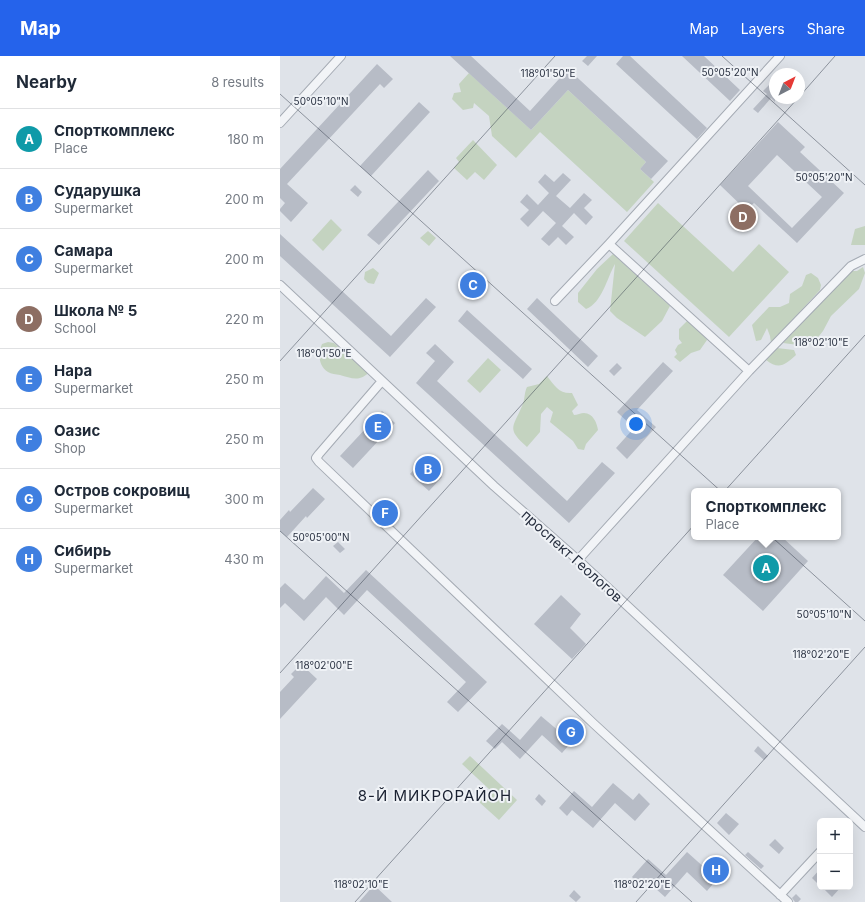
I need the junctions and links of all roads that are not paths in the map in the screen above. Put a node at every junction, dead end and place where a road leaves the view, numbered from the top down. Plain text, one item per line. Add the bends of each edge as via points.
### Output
1 (341, 56) edge
2 (780, 56) edge
3 (280, 123) edge
4 (609, 244) junction
5 (865, 259) edge
6 (280, 285) edge
7 (555, 301) dead end
8 (749, 371) junction
9 (382, 381) junction
10 (578, 560) junction
11 (850, 818) edge
12 (853, 820) edge
13 (865, 827) edge
14 (818, 854) edge
15 (780, 895) junction
16 (788, 902) edge

1 - 3 street
2 - 4 street
4 - 7 street
4 - 8 street
5 - 8 street via 851,266
6 - 9 street, проспект Геологов
8 - 10 street
9 - 10 street, проспект Геологов via 494,486
9 - 15 street via 319,454 316,458 318,462
10 - 11 street, проспект Геологов via 774,741
12 - 13 street, проспект Геологов
14 - 15 street
15 - 16 street

